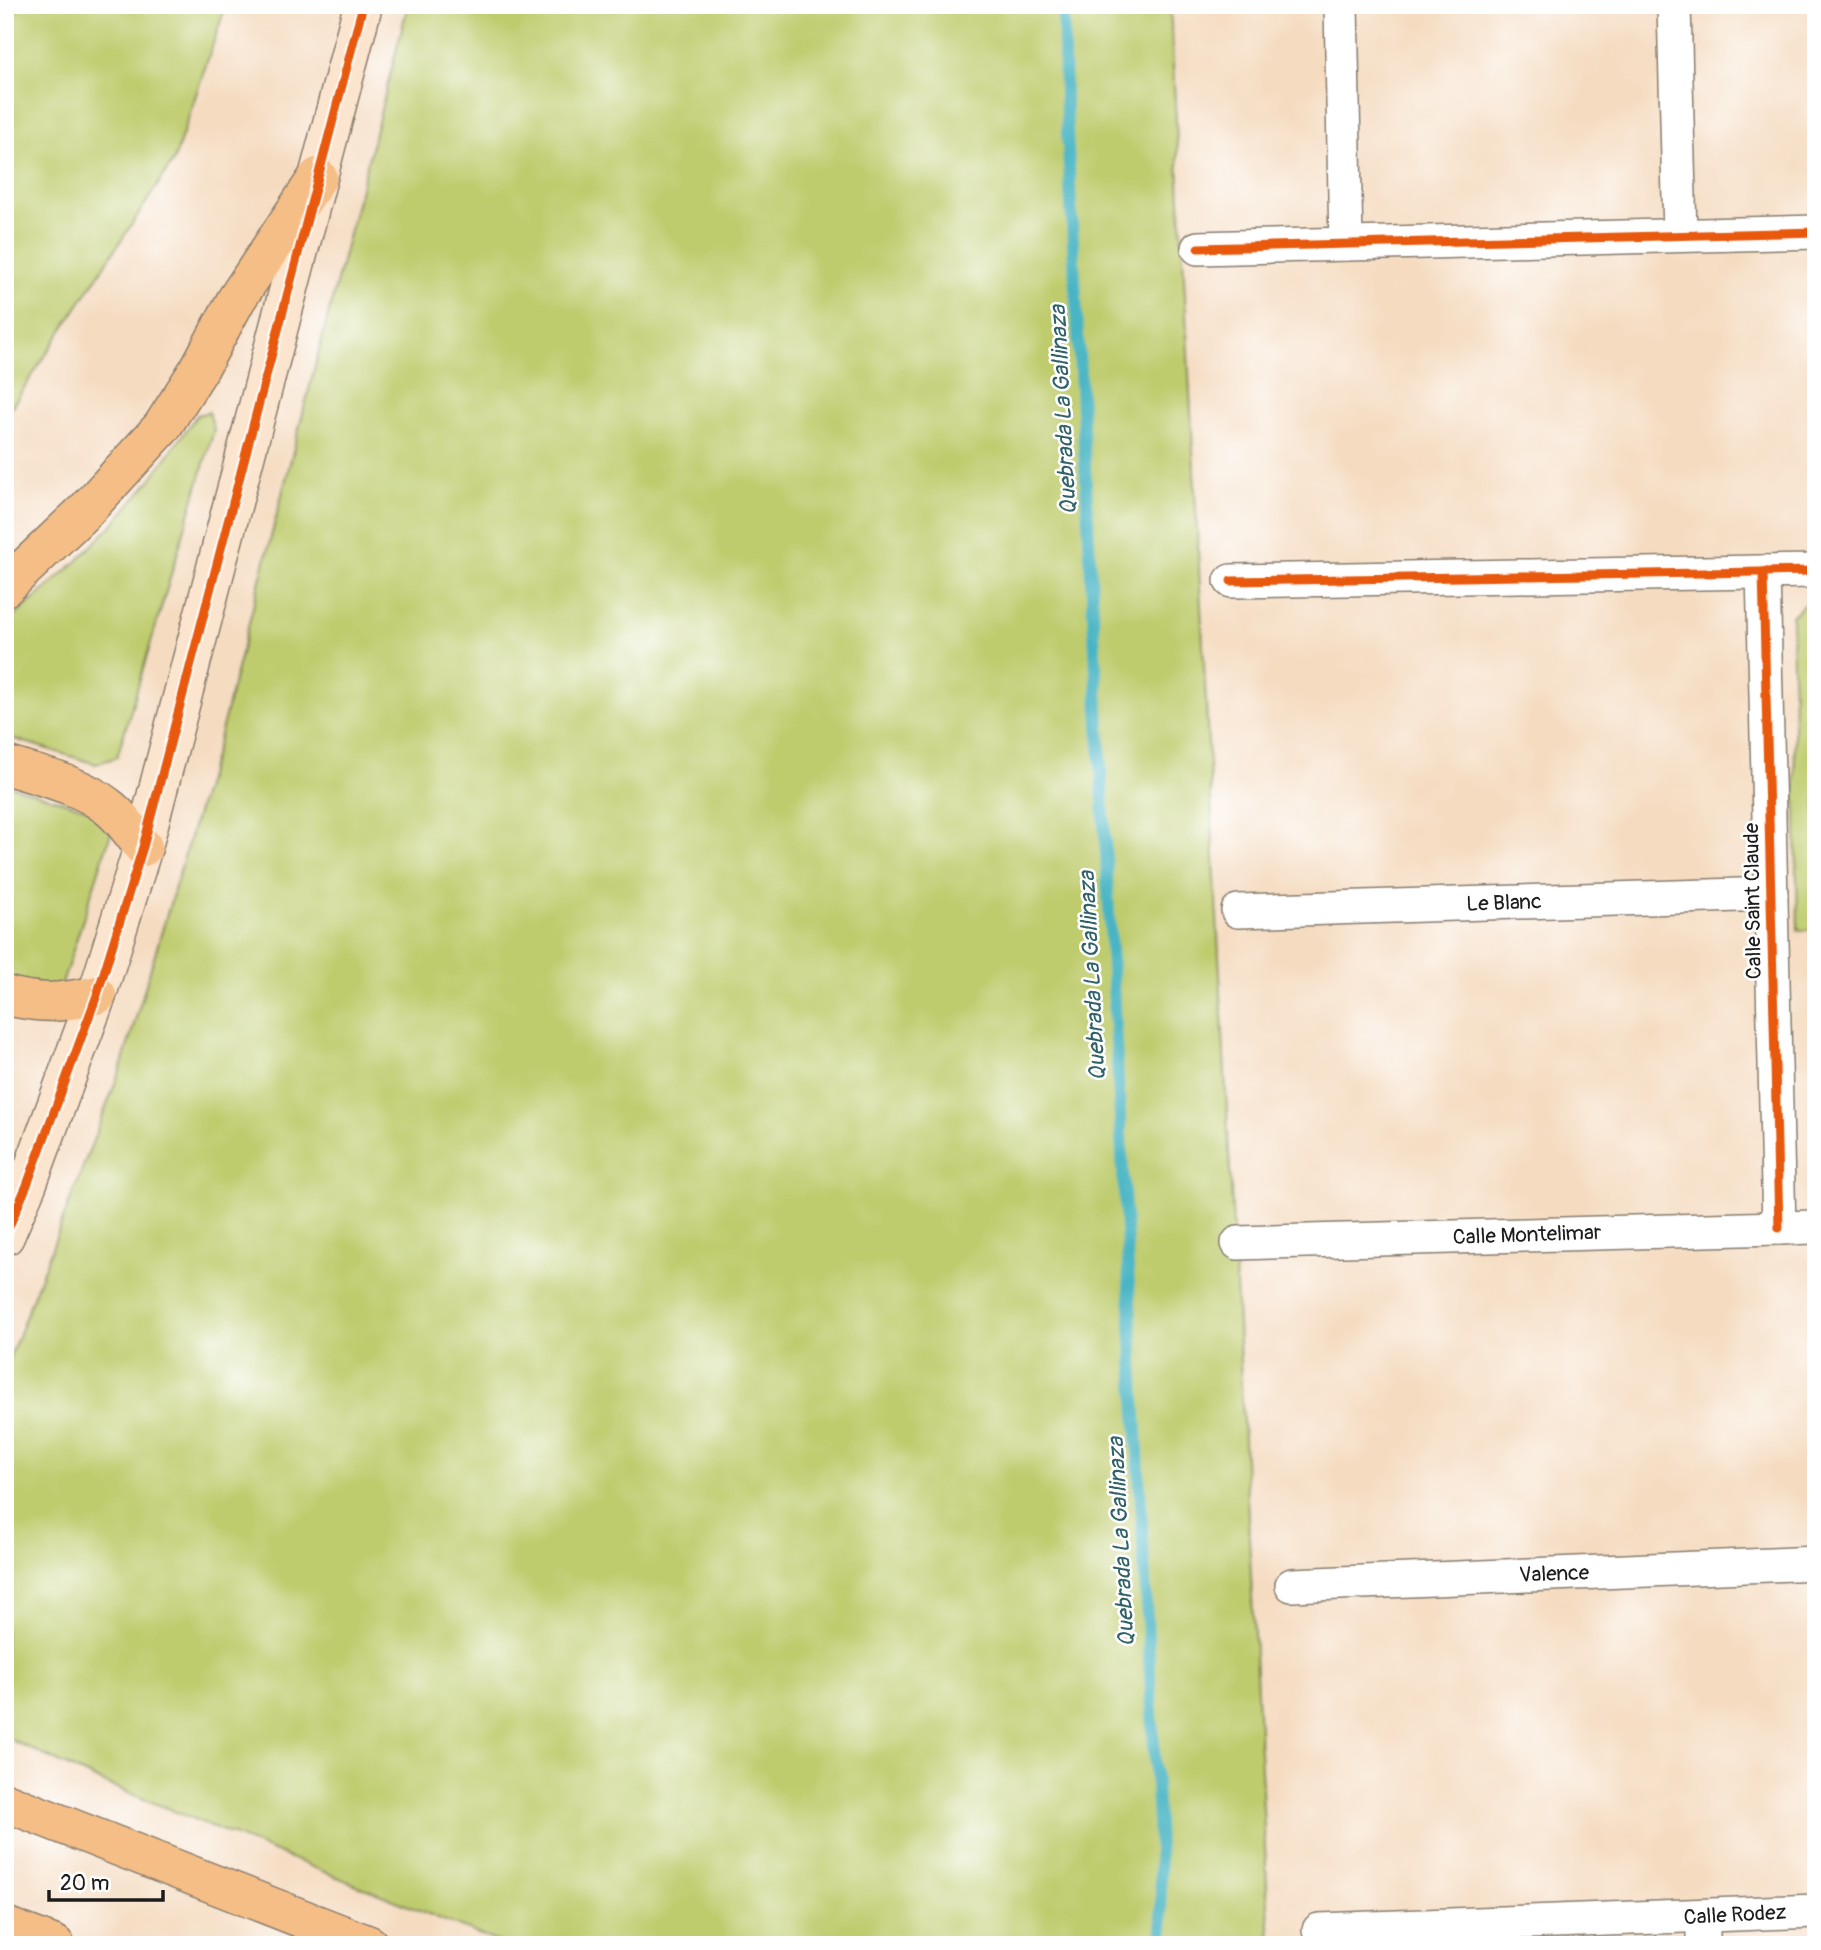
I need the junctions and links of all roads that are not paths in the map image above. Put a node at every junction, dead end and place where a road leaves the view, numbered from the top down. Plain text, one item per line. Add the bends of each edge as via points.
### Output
1 (363, 5) edge
2 (1341, 5) edge
3 (1674, 5) edge
4 (318, 177) junction
5 (1816, 232) edge
6 (1681, 235) junction
7 (1346, 244) junction
8 (1198, 247) dead end
9 (1816, 571) edge
10 (1763, 572) junction
11 (1231, 581) dead end
12 (5, 587) edge
13 (5, 765) edge
14 (143, 848) junction
15 (1771, 894) junction
16 (1238, 911) dead end
17 (5, 995) edge
18 (97, 995) junction
19 (1816, 1227) edge
20 (1779, 1228) junction
21 (5, 1236) edge
22 (1238, 1243) dead end
23 (1816, 1563) edge
24 (1292, 1585) dead end
25 (5, 1802) edge
26 (1816, 1911) edge
27 (5, 1926) edge
28 (1320, 1930) dead end
29 (1703, 1931) edge
30 (55, 1945) edge
31 (369, 1945) edge

1 - 4 street
2 - 7 street
3 - 6 street
4 - 12 highway via 236,300 162,427 86,510
4 - 14 street
5 - 6 street
6 - 7 street
7 - 8 street
9 - 10 street
10 - 11 street
10 - 15 street, Calle Saint Claude
13 - 14 highway via 88,793 123,821
14 - 18 street
15 - 16 street, Le Blanc
15 - 20 street, Calle Saint Claude
17 - 18 highway via 62,1003
18 - 21 street
19 - 20 street, Calle Montelimar
20 - 22 street, Calle Montelimar
23 - 24 street, Valence
25 - 31 highway
26 - 29 street, Calle Rodez
27 - 30 highway
28 - 29 street, Calle Rodez

